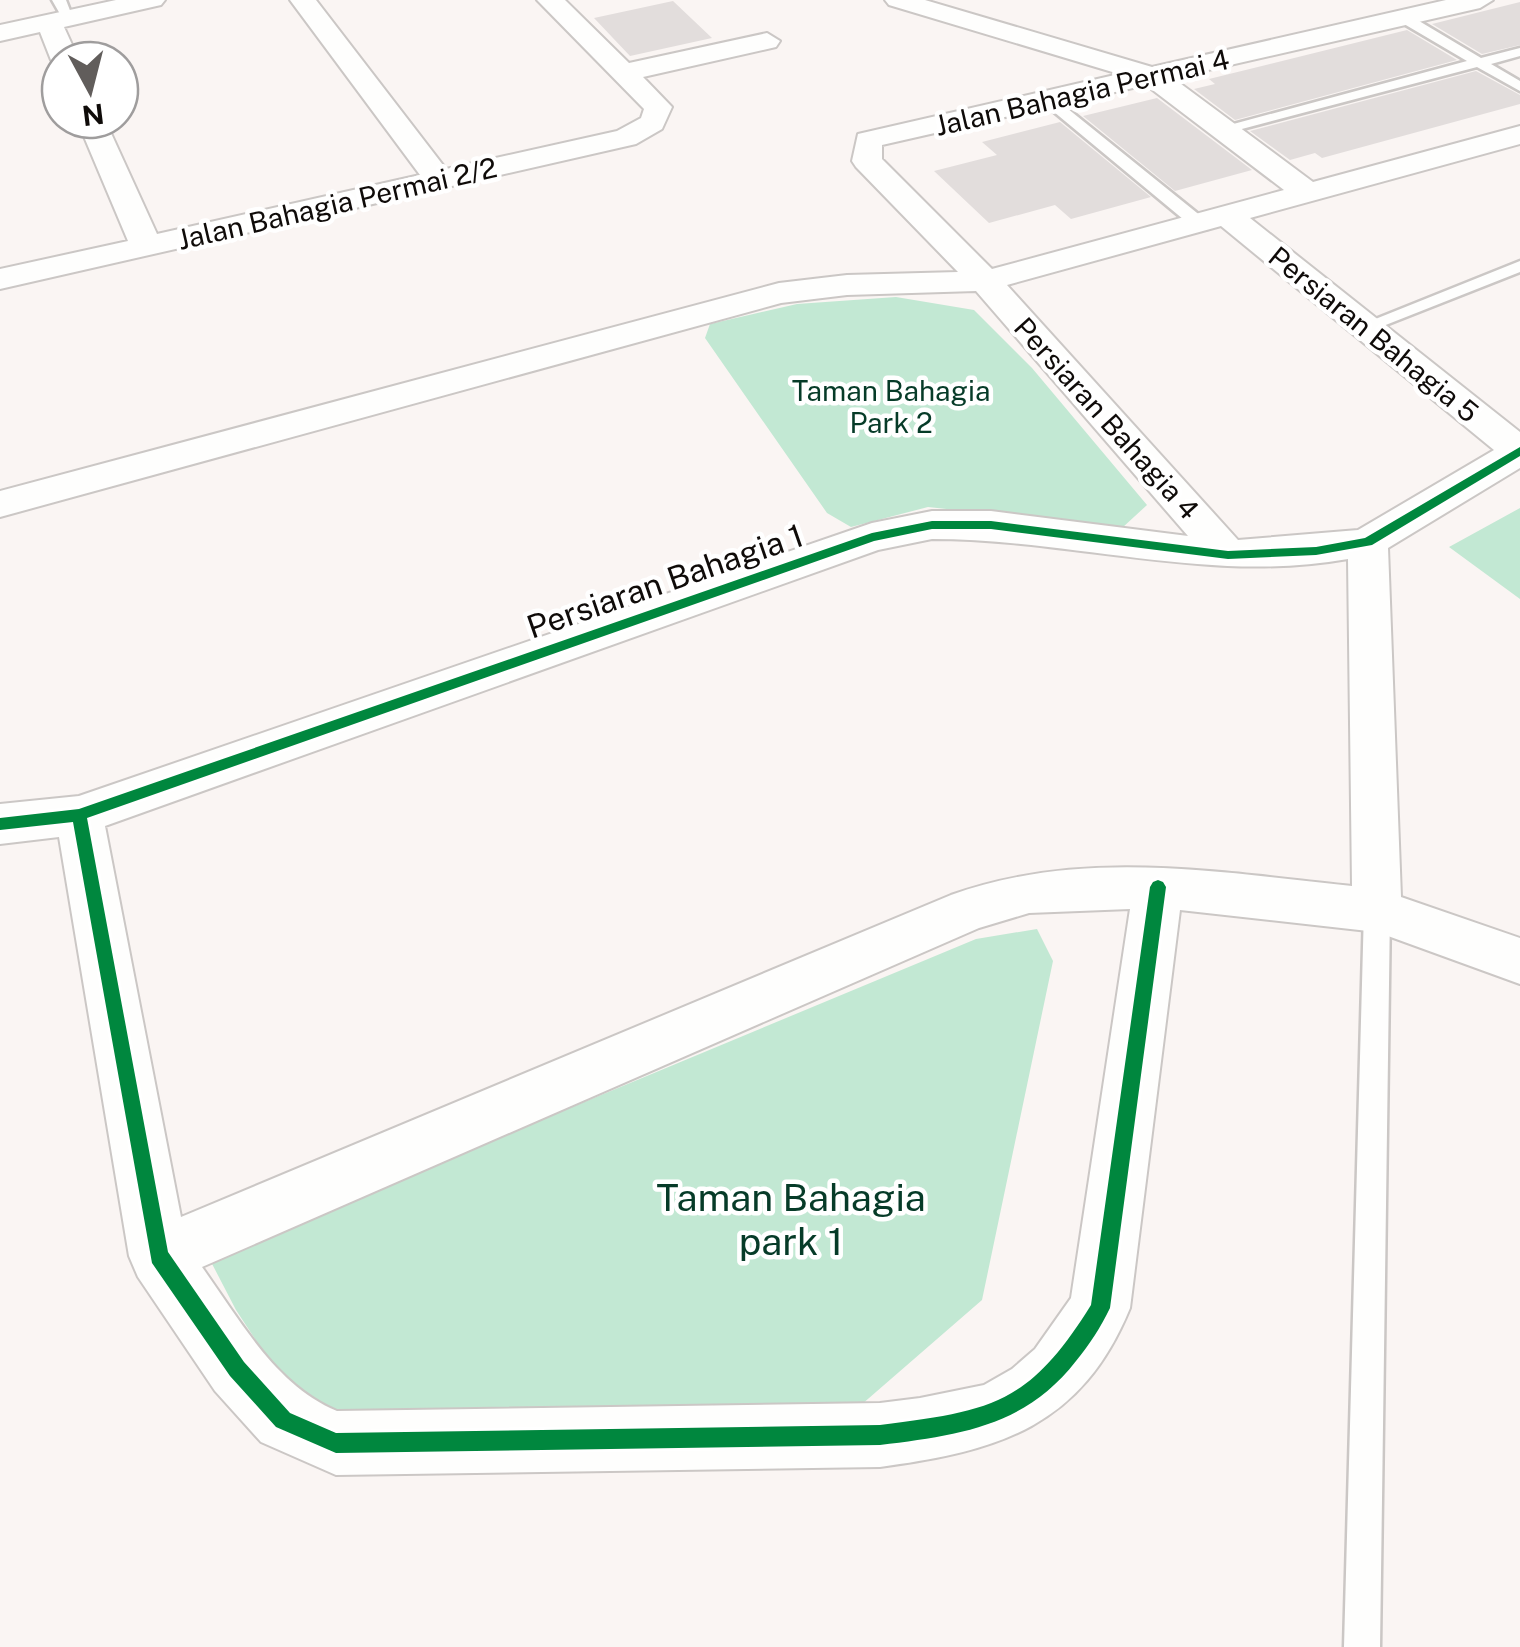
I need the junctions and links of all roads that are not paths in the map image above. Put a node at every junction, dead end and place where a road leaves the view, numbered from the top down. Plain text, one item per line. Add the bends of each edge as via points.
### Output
1 (152, 0) edge
2 (303, 0) edge
3 (550, 0) edge
4 (898, 0) edge
5 (1480, 0) edge
6 (59, 13) edge
7 (1404, 18) junction
8 (0, 33) edge
9 (63, 40) edge
10 (767, 41) dead end
11 (1520, 52) edge
12 (1479, 63) junction
13 (624, 73) junction
14 (1151, 75) junction
15 (1520, 87) edge
16 (1047, 99) junction
17 (1223, 129) junction
18 (1520, 135) edge
19 (101, 140) edge
20 (439, 180) junction
21 (1309, 194) junction
22 (1215, 220) junction
23 (146, 246) junction
24 (1520, 266) edge
25 (0, 280) edge
26 (986, 281) junction
27 (1366, 326) junction
28 (1520, 451) edge
29 (0, 504) edge
30 (1368, 542) junction
31 (1228, 555) junction
32 (80, 815) junction
33 (0, 824) edge
34 (1158, 886) junction
35 (1377, 910) junction
36 (1520, 960) edge
37 (159, 1256) junction
38 (1362, 1647) edge

1 - 6 street
2 - 20 street
3 - 13 street
4 - 14 street
5 - 7 street, Jalan Bahagia Permai 4
6 - 8 street
6 - 9 street
7 - 12 lane
7 - 14 street, Jalan Bahagia Permai 4
10 - 13 street
11 - 12 lane
12 - 15 lane
12 - 17 lane
13 - 20 street, Jalan Bahagia Permai 2/2 via 658,107 648,128
14 - 16 street, Jalan Bahagia Permai 4
14 - 17 street
16 - 22 lane
16 - 26 street, Jalan Bahagia Permai 4 via 868,140 867,162
17 - 21 street
18 - 21 street
19 - 23 street
20 - 23 street, Jalan Bahagia Permai 2/2
21 - 22 street
22 - 26 street
22 - 27 street, Persiaran Bahagia 5
23 - 25 street, Jalan Bahagia Permai 2/2
24 - 27 lane
26 - 29 street via 780,293
26 - 31 street, Persiaran Bahagia 4
27 - 28 street, Persiaran Bahagia 5
28 - 30 street
30 - 31 street, Persiaran Bahagia 1
30 - 35 street
31 - 32 street, Persiaran Bahagia 1 via 991,525 872,537
32 - 33 street, Persiaran Bahagia 1
32 - 37 street
34 - 35 street
34 - 37 street via 1029,892 969,910
34 - 37 street via 1100,1308 1073,1356 1019,1405 950,1426 880,1434 336,1443 283,1420 237,1369
35 - 36 street
35 - 38 lane

